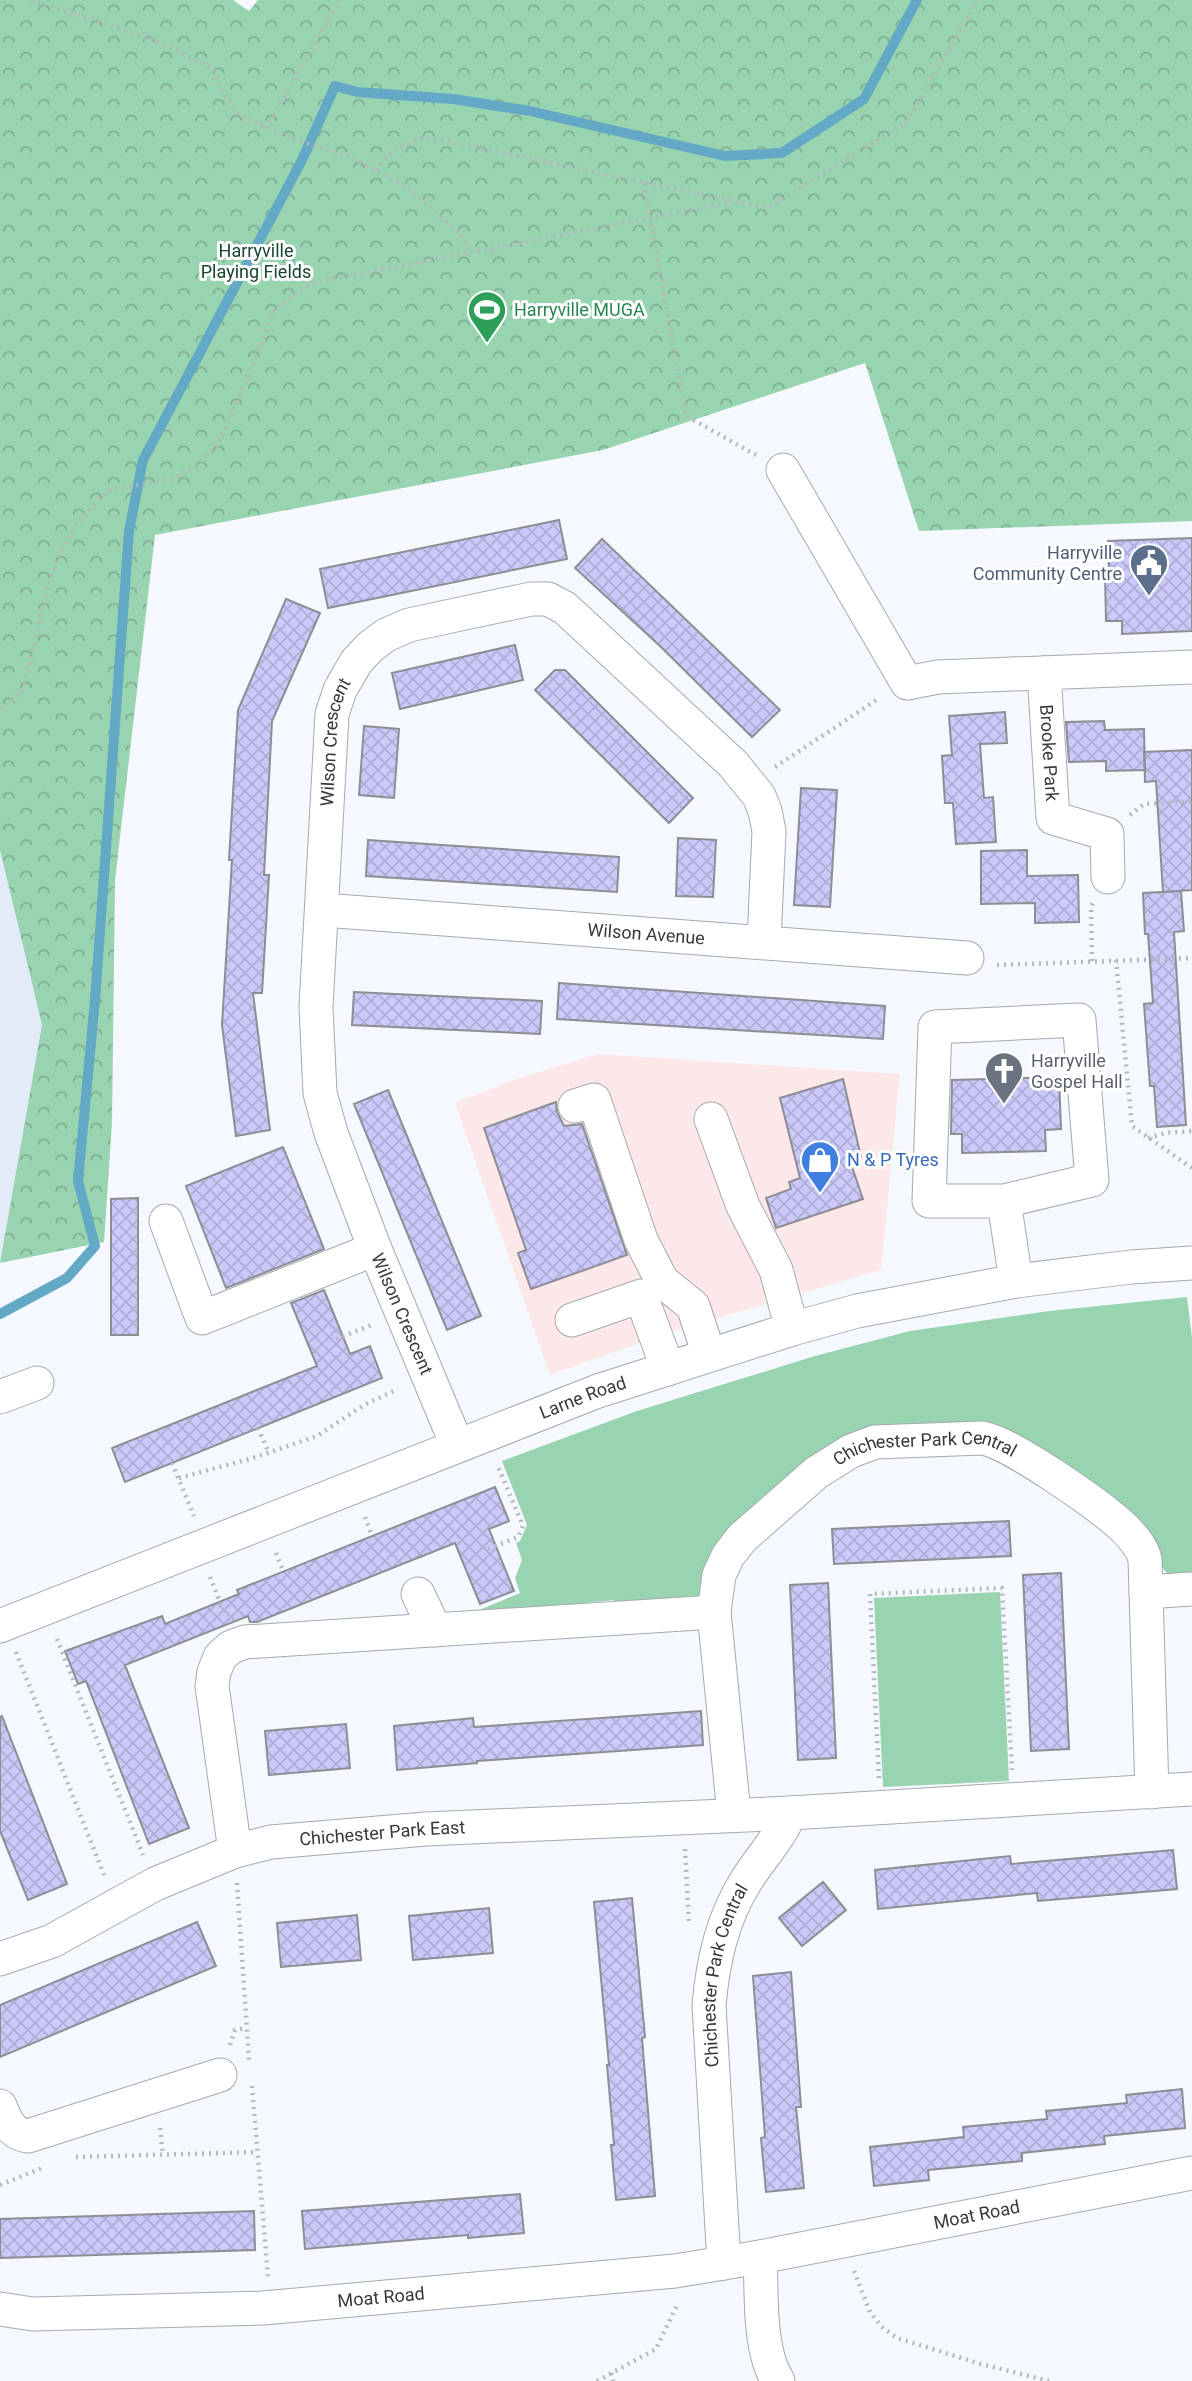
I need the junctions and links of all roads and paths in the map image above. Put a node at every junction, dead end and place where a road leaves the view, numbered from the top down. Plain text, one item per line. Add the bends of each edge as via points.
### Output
1 (31, 0) edge
2 (340, 0) edge
3 (978, 0) edge
4 (266, 128) junction
5 (376, 170) junction
6 (644, 183) junction
7 (733, 202) junction
8 (651, 219) junction
9 (492, 250) junction
10 (471, 252) junction
11 (493, 257) dead end
12 (783, 470) joint
13 (1192, 667) edge
14 (1044, 673) junction
15 (907, 683) junction
16 (0, 709) edge
17 (751, 783) junction
18 (1192, 802) edge
19 (1107, 834) junction
20 (1108, 877) joint
21 (323, 910) junction
22 (764, 942) junction
23 (967, 958) joint
24 (1192, 958) edge
25 (1116, 960) junction
26 (1093, 961) junction
27 (575, 1106) dead end
28 (711, 1119) dead end
29 (1192, 1131) edge
30 (1149, 1138) junction
31 (1192, 1168) edge
32 (1004, 1201) junction
33 (166, 1221) dead end
34 (375, 1249) junction
35 (1192, 1263) edge
36 (1016, 1282) junction
37 (572, 1321) dead end
38 (792, 1329) junction
39 (709, 1355) junction
40 (668, 1369) junction
41 (428, 1375) junction
42 (37, 1384) dead end
43 (0, 1396) edge
44 (258, 1428) dead end
45 (471, 1440) junction
46 (269, 1453) junction
47 (172, 1463) dead end
48 (179, 1478) junction
49 (202, 1547) junction
50 (488, 1549) dead end
51 (1192, 1590) edge
52 (1146, 1592) junction
53 (418, 1594) dead end
54 (45, 1609) junction
55 (714, 1612) junction
56 (3, 1625) edge
57 (435, 1630) junction
58 (237, 1644) junction
59 (1012, 1750) dead end
60 (877, 1757) dead end
61 (1192, 1789) edge
62 (1152, 1792) junction
63 (790, 1812) junction
64 (734, 1814) junction
65 (683, 1816) junction
66 (235, 1851) junction
67 (155, 1884) junction
68 (116, 1905) junction
69 (689, 1927) dead end
70 (0, 1959) edge
71 (220, 2075) dead end
72 (0, 2106) edge
73 (257, 2152) dead end
74 (70, 2157) dead end
75 (46, 2167) dead end
76 (1192, 2173) edge
77 (0, 2185) edge
78 (853, 2239) junction
79 (760, 2258) junction
80 (724, 2263) junction
81 (675, 2271) junction
82 (0, 2309) edge
83 (611, 2373) junction
84 (597, 2381) edge
85 (613, 2381) edge
86 (778, 2381) edge
87 (1049, 2381) edge

1 - 4 path via 154,40 211,66 222,92 240,116
2 - 4 path
3 - 7 path via 906,123 767,208
4 - 5 path via 344,153
5 - 6 path via 393,150 426,137
5 - 10 path via 406,186 457,231
6 - 7 path
6 - 8 path
7 - 8 path
8 - 9 path
8 - 12 path via 686,416
9 - 10 path
9 - 11 path
10 - 16 path via 316,282 274,311 216,447 173,479 109,490 62,548 48,580 25,684 15,699
12 - 15 street
13 - 14 street
14 - 15 street via 938,677
14 - 19 street, Brooke Park via 1053,818
15 - 17 path
17 - 21 street, Wilson Crescent via 554,601 531,599 409,625 386,635 363,654 335,702
17 - 22 street, Wilson Crescent via 769,831
18 - 19 path via 1144,804
19 - 20 street
20 - 26 path via 1091,907
21 - 22 street, Wilson Avenue
21 - 34 street, Wilson Crescent via 316,1007 320,1093
22 - 23 street, Wilson Avenue
23 - 26 path via 995,965
24 - 25 path
25 - 26 path
25 - 30 path via 1132,1126
27 - 39 street via 594,1100 641,1240 662,1281 694,1306
28 - 38 street via 743,1206 776,1270
29 - 30 path
30 - 31 path
32 - 32 street via 929,1201 935,1027 1079,1020 1092,1180
32 - 36 street
33 - 34 street via 202,1318
34 - 41 street, Wilson Crescent
35 - 36 street, Larne Road
36 - 38 street, Larne Road via 857,1311
37 - 40 street via 641,1296
38 - 39 street, Larne Road
39 - 40 street, Larne Road
40 - 45 street, Larne Road
41 - 45 street, Wilson Crescent
41 - 46 path via 364,1405 317,1436
42 - 43 street
44 - 46 path
45 - 49 street, Larne Road
45 - 50 path via 523,1526 518,1537
46 - 48 path
47 - 48 path
48 - 49 path
49 - 54 street, Larne Road
49 - 58 path
51 - 52 street
52 - 55 street, Chichester Park Central via 1144,1553 1123,1527 1006,1446 982,1438 875,1442 829,1463 738,1542 720,1570
52 - 62 street, Chichester Park Central
53 - 57 street
54 - 56 street, Larne Road
54 - 67 path
55 - 57 street
55 - 64 street, Chichester Park Central
56 - 68 path
57 - 58 street
58 - 66 street via 220,1657 212,1686
59 - 60 path via 1002,1588 870,1594
61 - 62 street
62 - 63 street
63 - 64 street, Chichester Park East
63 - 80 street, Chichester Park Central via 728,1916 711,1977
64 - 65 street, Chichester Park East
65 - 66 street, Chichester Park East via 426,1829 271,1842
65 - 69 path
66 - 67 street, Chichester Park East
67 - 68 street, Chichester Park East
68 - 70 street, Chichester Park East via 52,1941
71 - 72 street via 28,2136 10,2127
73 - 74 path
75 - 77 path
76 - 78 street, Moat Road
78 - 79 street, Moat Road
78 - 87 path via 857,2284 882,2328 897,2338
79 - 80 street, Moat Road
79 - 86 street via 766,2342
80 - 81 street, Moat Road
81 - 82 street, Moat Road via 263,2308 33,2314
81 - 83 path via 679,2306 656,2349
83 - 84 path
83 - 85 path

